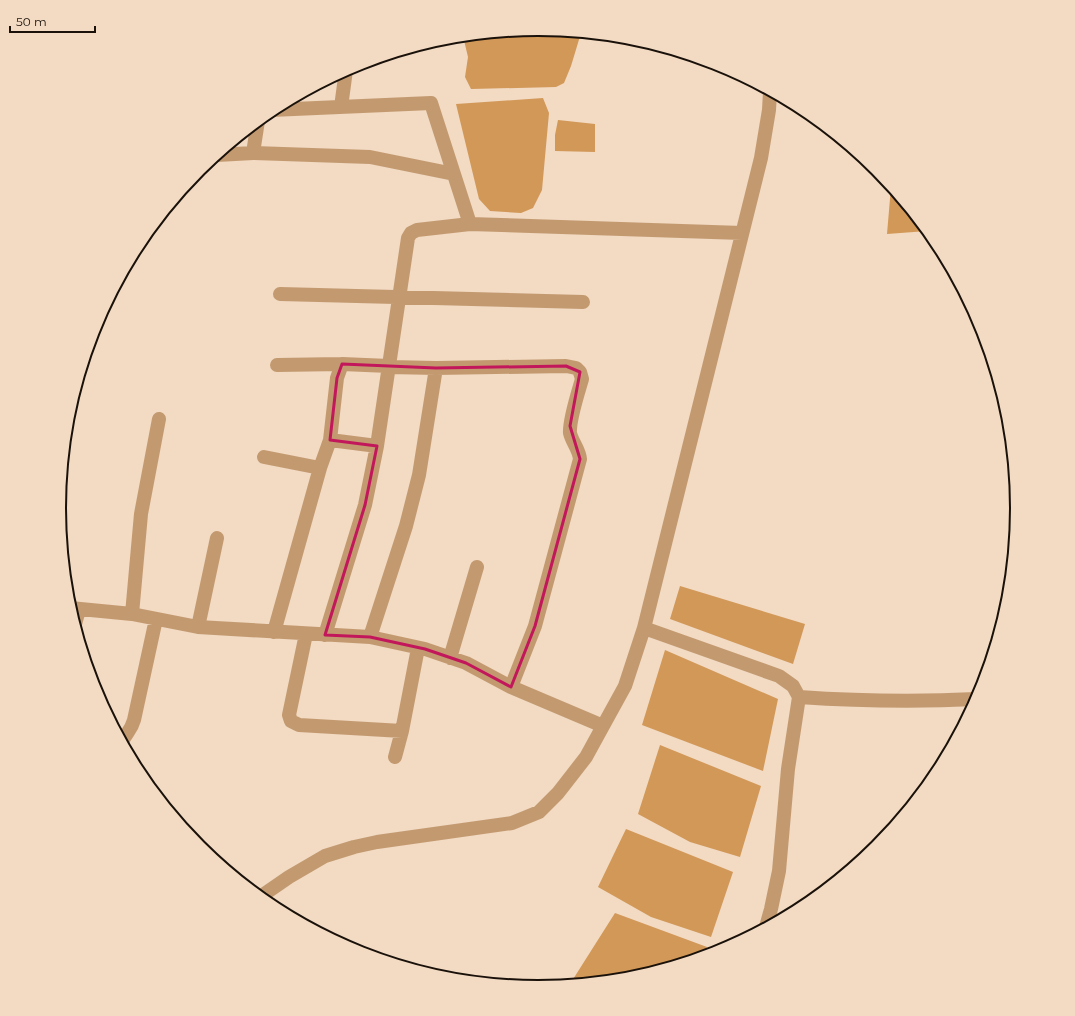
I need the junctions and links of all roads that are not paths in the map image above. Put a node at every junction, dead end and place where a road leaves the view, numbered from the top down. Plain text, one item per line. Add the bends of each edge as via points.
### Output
1 (345, 78) edge
2 (770, 97) edge
3 (341, 107) junction
4 (286, 109) edge
5 (257, 129) edge
6 (253, 153) junction
7 (225, 154) edge
8 (454, 174) junction
9 (470, 224) junction
10 (742, 233) junction
11 (280, 294) dead end
12 (400, 297) junction
13 (583, 302) dead end
14 (342, 364) junction
15 (277, 365) dead end
16 (389, 366) junction
17 (436, 368) junction
18 (159, 419) dead end
19 (330, 440) junction
20 (377, 446) junction
21 (264, 457) dead end
22 (320, 468) junction
23 (217, 538) dead end
24 (476, 567) dead end
25 (77, 609) edge
26 (132, 614) junction
27 (156, 619) junction
28 (198, 627) junction
29 (644, 628) junction
30 (274, 632) junction
31 (306, 634) junction
32 (324, 635) junction
33 (370, 637) junction
34 (418, 648) junction
35 (450, 658) junction
36 (511, 687) junction
37 (799, 697) junction
38 (969, 699) edge
39 (604, 726) junction
40 (402, 731) junction
41 (125, 736) edge
42 (395, 757) dead end
43 (266, 893) edge
44 (768, 920) edge

1 - 3 street
2 - 10 street via 761,158
3 - 4 street
3 - 8 street via 431,103
5 - 6 street
6 - 7 street
6 - 8 street via 370,157
8 - 9 street
9 - 10 street
9 - 12 street via 417,230 411,233 408,238
10 - 29 street
11 - 12 street
12 - 13 street
12 - 16 street
14 - 15 street
14 - 16 street
14 - 19 street via 337,378
16 - 17 street
16 - 20 street
17 - 33 street via 419,475 406,526
17 - 36 street via 566,366 576,368 582,379 570,426 570,434 580,451 580,459 535,626
18 - 26 street via 141,514
19 - 20 street
19 - 22 street
20 - 32 street via 365,504
21 - 22 street
22 - 30 street
23 - 28 street
24 - 35 street
25 - 26 street
26 - 27 street
27 - 28 street
27 - 41 street via 133,725
28 - 30 street
29 - 37 street via 778,676 793,686
29 - 39 street via 625,686
30 - 31 street
31 - 32 street
31 - 40 street via 289,715 291,721 299,726
32 - 33 street
33 - 34 street
34 - 35 street
34 - 40 street
35 - 36 street via 466,663
36 - 39 street
37 - 38 street via 857,701
37 - 44 street via 788,769 780,871
39 - 43 street via 586,757 558,793 539,812 512,823 354,847 325,856
40 - 42 street

